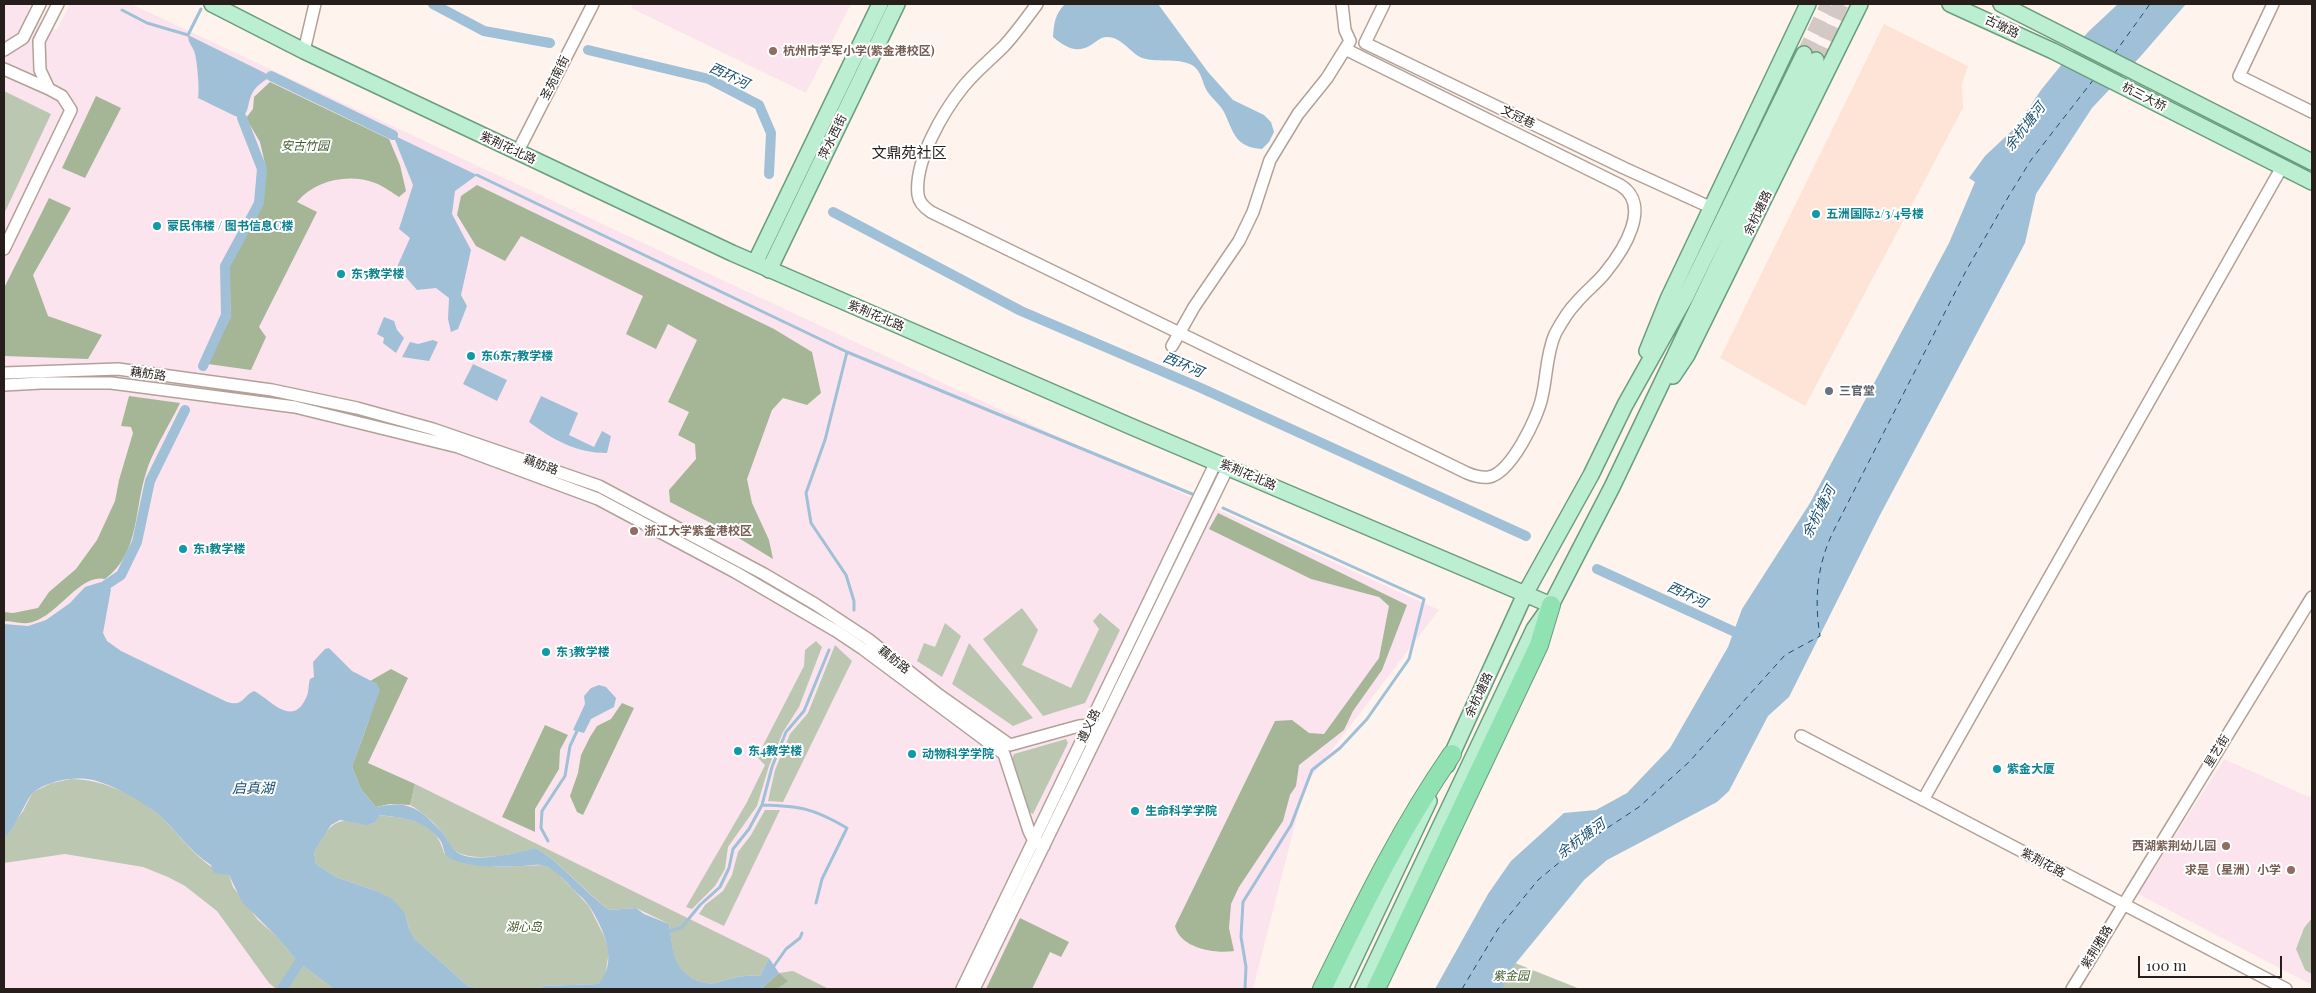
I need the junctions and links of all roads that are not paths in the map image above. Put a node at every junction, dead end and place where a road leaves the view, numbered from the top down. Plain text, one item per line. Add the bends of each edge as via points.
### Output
1 (40, 4) edge
2 (58, 4) edge
3 (212, 4) edge
4 (315, 4) edge
5 (593, 4) edge
6 (880, 4) edge
7 (897, 4) edge
8 (1037, 4) edge
9 (1342, 4) edge
10 (1384, 4) edge
11 (1808, 4) edge
12 (1860, 4) edge
13 (1950, 4) edge
14 (2001, 4) edge
15 (2273, 4) edge
16 (2067, 37) joint
17 (4, 50) edge
18 (1345, 50) junction
19 (304, 51) junction
20 (2053, 51) joint
21 (4, 69) edge
22 (49, 89) junction
23 (2312, 112) edge
24 (517, 153) junction
25 (2312, 162) edge
26 (2282, 167) junction
27 (2312, 182) edge
28 (1712, 208) junction
29 (4, 249) edge
30 (755, 263) junction
31 (769, 270) junction
32 (1180, 332) junction
33 (1172, 346) dead end
34 (4, 373) edge
35 (4, 385) edge
36 (1625, 406) junction
37 (1645, 416) junction
38 (1222, 464) junction
39 (1525, 594) junction
40 (2312, 597) edge
41 (1551, 605) junction
42 (1090, 725) junction
43 (1100, 730) junction
44 (1801, 736) dead end
45 (1007, 750) junction
46 (1452, 754) junction
47 (1923, 800) junction
48 (1039, 844) junction
49 (2123, 905) junction
50 (962, 989) edge
51 (974, 989) edge
52 (1322, 989) edge
53 (1340, 989) edge
54 (1363, 989) edge
55 (1376, 989) edge
56 (2072, 989) edge
57 (2286, 989) edge

1 - 17 street via 23,38
2 - 22 street via 39,41 40,70
3 - 19 main road, 紫荆花北路
4 - 19 street
5 - 24 street, 圣苑南街
6 - 30 main road, 萍水西街
7 - 31 main road, 萍水西街
8 - 32 street via 1021,27 963,87 949,107 936,128 922,163 918,196 931,212
9 - 18 street via 1345,30 1350,41
10 - 28 street, 文冠巷 via 1365,43
11 - 28 main road, 余杭塘路
12 - 37 main road, 余杭塘路 via 1687,355
13 - 20 main road, 古墩路
14 - 16 main road, 古墩路
15 - 23 street via 2239,76
16 - 25 main road, 杭三大桥
18 - 32 street via 1298,114 1270,160 1253,212 1239,241
18 - 32 street via 1620,185 1632,195 1636,204 1628,237 1606,272 1577,301 1556,334 1550,349 1542,398 1525,438 1497,474 1476,476
19 - 24 main road, 紫荆花北路
20 - 26 main road, 杭三大桥
21 - 22 street
22 - 29 street via 62,96 71,110
24 - 30 main road, 紫荆花北路
26 - 27 main road
26 - 47 street
28 - 36 main road, 余杭塘路 via 1668,298
30 - 31 main road, 紫荆花北路
31 - 38 main road, 紫荆花北路
32 - 33 street
34 - 45 street, 藕舫路 via 118,369 272,390 357,408 433,429 599,486 815,604 868,640
35 - 45 street, 藕舫路 via 111,383 295,407 458,447 598,499 735,572 836,631
36 - 37 main road, 余杭塘路 via 1810,57
36 - 39 main road, 余杭塘路
37 - 41 main road, 余杭塘路
38 - 39 main road, 紫荆花北路
38 - 42 street, 遵义路
38 - 43 street, 遵义路
39 - 41 main road, 紫荆花北路
39 - 46 main road, 余杭塘路
40 - 49 street, 星艺街
41 - 54 main road, 余杭塘路 via 1534,629
41 - 55 highway via 1539,646
42 - 43 street
42 - 45 street
42 - 48 street, 遵义路
43 - 48 street, 遵义路
44 - 47 street, 紫荆花路
45 - 48 street via 1021,810
46 - 52 highway via 1418,803 1371,888
46 - 53 main road, 余杭塘路
47 - 49 street, 紫荆花路
48 - 50 street, 遵义路
48 - 51 street, 遵义路
49 - 56 street, 紫荆雅路
49 - 57 street, 紫荆花路

